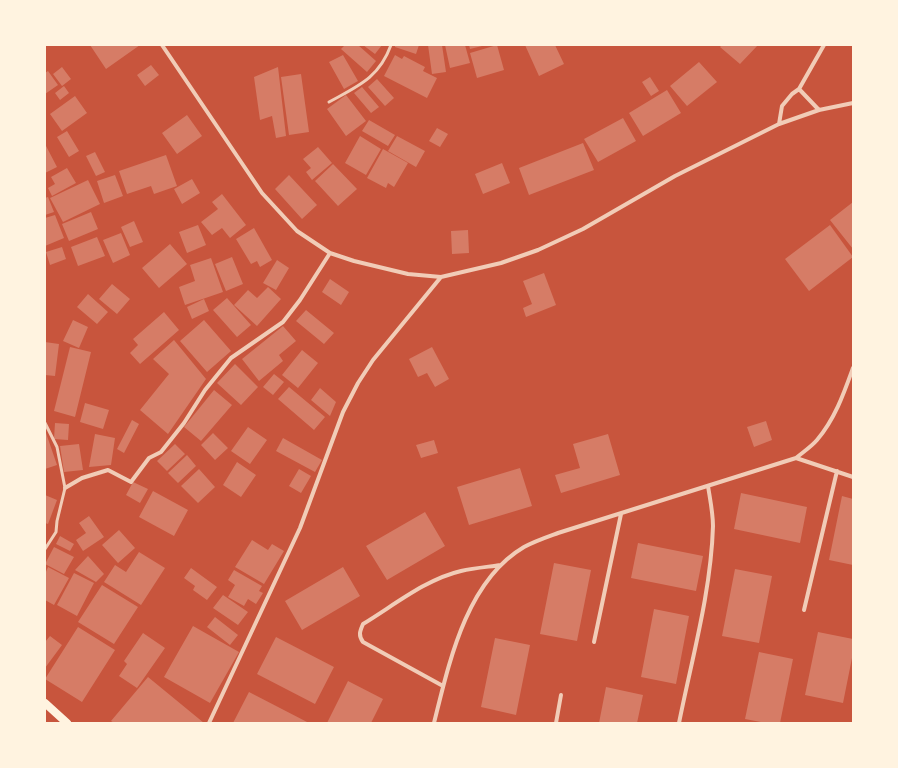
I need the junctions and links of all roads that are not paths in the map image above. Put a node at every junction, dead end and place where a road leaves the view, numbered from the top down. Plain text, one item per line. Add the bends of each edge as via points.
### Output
1 (162, 45) edge
2 (391, 45) edge
3 (824, 45) edge
4 (800, 89) junction
5 (329, 102) dead end
6 (853, 103) edge
7 (819, 110) junction
8 (779, 124) junction
9 (330, 253) junction
10 (441, 277) junction
11 (853, 368) edge
12 (45, 423) edge
13 (796, 458) junction
14 (837, 471) junction
15 (853, 477) edge
16 (708, 486) junction
17 (65, 488) junction
18 (621, 514) junction
19 (45, 549) edge
20 (501, 565) junction
21 (804, 610) dead end
22 (594, 642) dead end
23 (443, 686) junction
24 (561, 695) dead end
25 (45, 703) edge
26 (67, 723) edge
27 (209, 723) edge
28 (434, 723) edge
29 (556, 723) edge
30 (679, 723) edge

1 - 9 street via 262,193 297,231
2 - 5 lane via 386,60 373,76
3 - 4 street
4 - 7 street
4 - 8 street via 782,106
6 - 7 street
7 - 8 street
8 - 10 street via 676,176 583,229 538,250 501,263
9 - 10 street via 408,274
9 - 17 street via 283,322 231,358 161,452 148,458 131,482 108,470 82,478
10 - 27 street via 373,360 358,383 343,412 300,528
11 - 13 street via 831,419 817,440
12 - 17 lane via 57,447
13 - 14 street
13 - 16 street
14 - 15 street
14 - 21 street
16 - 18 street
16 - 30 street via 713,524 711,554 706,592
17 - 19 lane via 56,532
18 - 20 street via 558,533 524,547
18 - 22 street
20 - 23 street via 479,593 463,626
20 - 23 street via 460,571 442,578 363,624 360,630 363,642
23 - 28 street
24 - 29 street
25 - 26 main road

